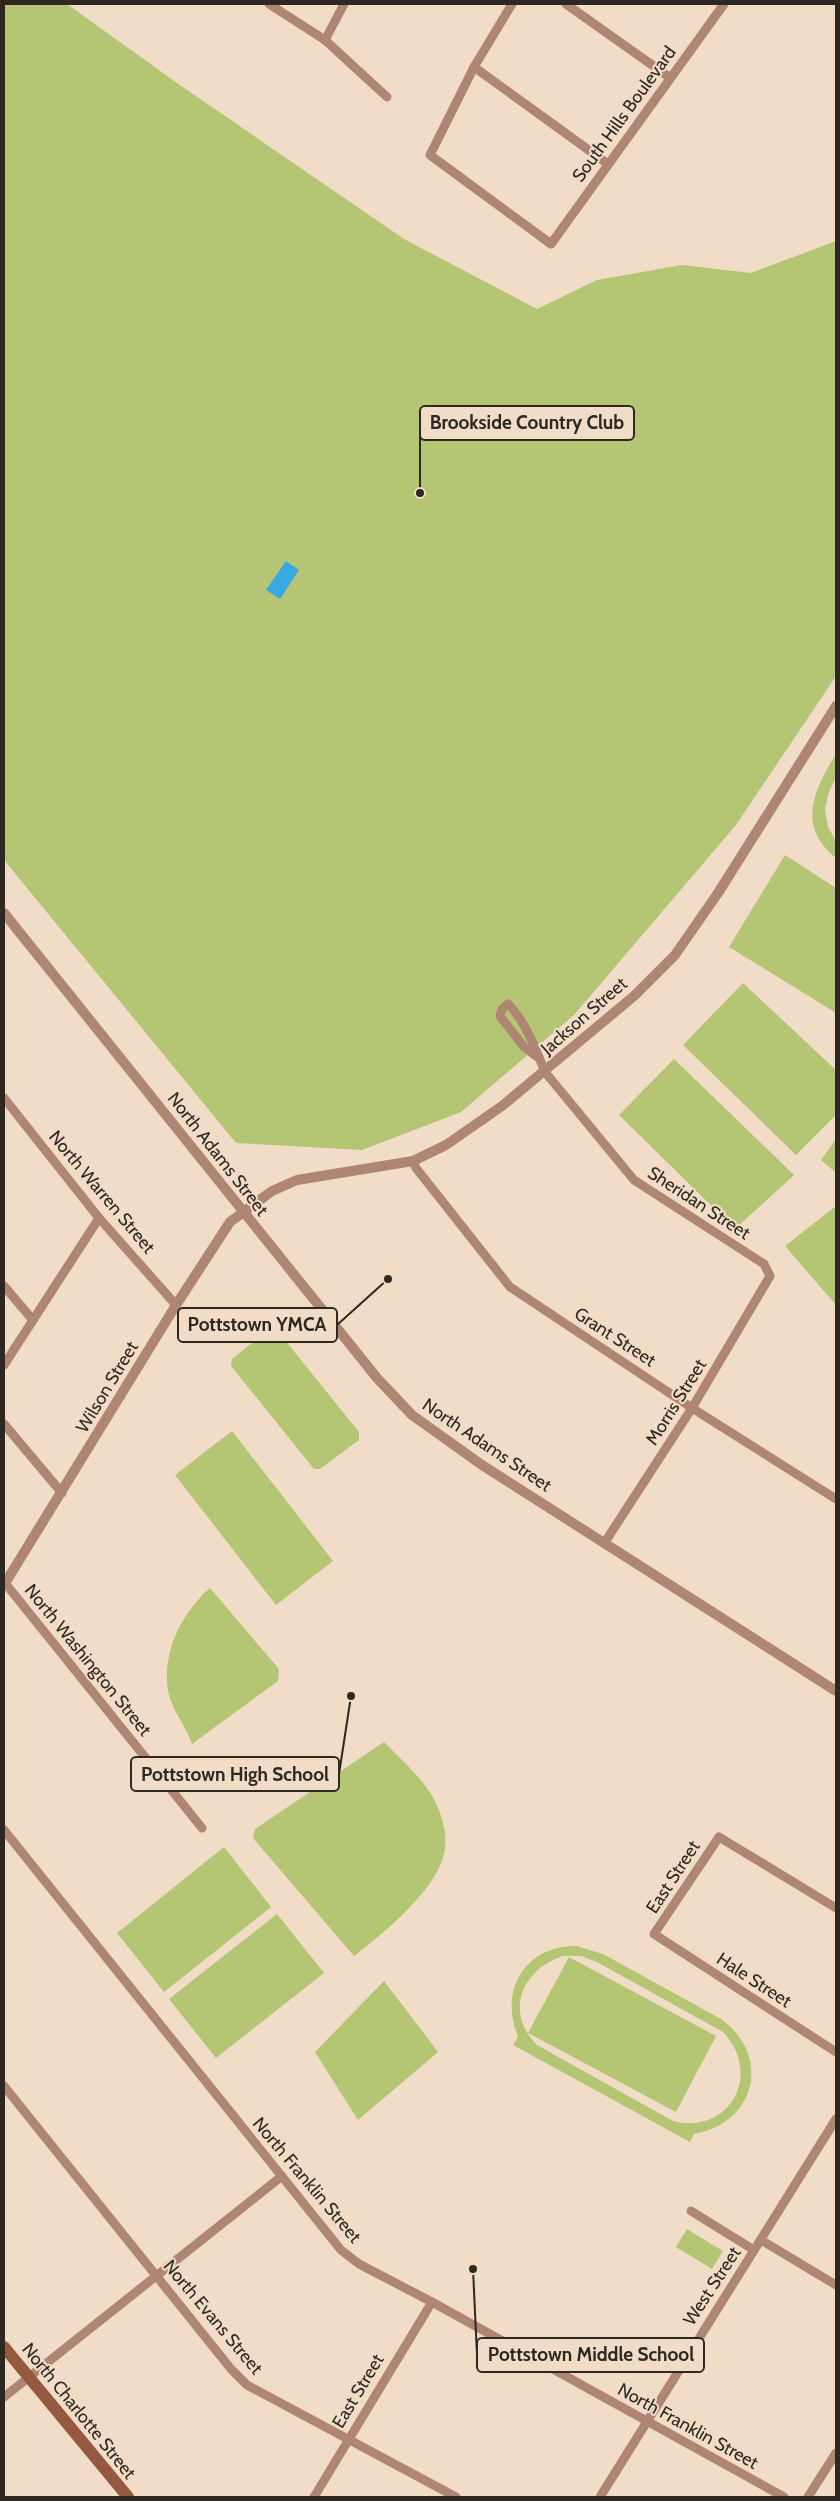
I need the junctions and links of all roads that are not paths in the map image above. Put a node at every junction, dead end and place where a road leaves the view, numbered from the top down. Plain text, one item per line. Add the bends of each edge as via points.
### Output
1 (269, 4) edge
2 (344, 4) edge
3 (512, 4) edge
4 (566, 4) edge
5 (724, 4) edge
6 (325, 40) junction
7 (474, 67) junction
8 (669, 78) junction
9 (387, 97) dead end
10 (608, 164) junction
11 (836, 706) edge
12 (4, 913) edge
13 (540, 1059) junction
14 (544, 1072) junction
15 (4, 1098) edge
16 (413, 1161) junction
17 (244, 1211) junction
18 (100, 1218) junction
19 (770, 1276) joint
20 (4, 1286) edge
21 (176, 1305) junction
22 (32, 1319) junction
23 (4, 1365) edge
24 (692, 1408) junction
25 (4, 1424) edge
26 (62, 1493) junction
27 (836, 1499) edge
28 (605, 1542) junction
29 (5, 1584) edge
30 (836, 1691) edge
31 (202, 1828) dead end
32 (4, 1830) edge
33 (836, 1908) edge
34 (654, 1934) joint
35 (836, 2052) edge
36 (4, 2086) edge
37 (836, 2119) edge
38 (282, 2176) junction
39 (691, 2211) dead end
40 (761, 2240) junction
41 (754, 2250) junction
42 (156, 2276) junction
43 (836, 2285) edge
44 (432, 2302) junction
45 (4, 2347) edge
46 (28, 2378) junction
47 (4, 2397) edge
48 (647, 2422) junction
49 (347, 2440) junction
50 (836, 2453) edge
51 (128, 2497) edge
52 (314, 2497) edge
53 (456, 2497) edge
54 (600, 2497) edge
55 (784, 2497) edge
56 (808, 2497) edge

1 - 6 street
2 - 6 street
3 - 7 street
4 - 8 street
5 - 8 street, South Hills Boulevard
6 - 9 street
7 - 10 street
7 - 10 street, South Hills Boulevard via 430,154 551,244
8 - 10 street, South Hills Boulevard
11 - 14 street, Jackson Street via 675,955 634,996
12 - 17 street, North Adams Street
13 - 13 street, Sheridan Street via 516,1012 508,1004 500,1016 524,1047
13 - 14 street, Sheridan Street
14 - 16 street, Jackson Street via 458,1138
14 - 19 street, Sheridan Street via 634,1180 764,1264
15 - 18 street, North Warren Street
16 - 17 street, Jackson Street via 306,1176 272,1191
16 - 24 street, Grant Street via 510,1287
17 - 21 street, Wilson Street via 230,1222
17 - 28 street, North Adams Street via 403,1408 460,1450
18 - 21 street, North Warren Street
18 - 22 street
19 - 24 street, Morris Street
20 - 22 street
21 - 26 street, Wilson Street
22 - 23 street
24 - 27 street, Grant Street
24 - 28 street, Morris Street
25 - 26 street
26 - 29 street, Wilson Street
28 - 30 street, North Adams Street
29 - 31 street, North Washington Street
32 - 38 street, North Franklin Street
33 - 34 street, East Street via 719,1837
34 - 35 street, Hale Street
36 - 42 street, North Evans Street
37 - 40 street, West Street
38 - 42 street
38 - 44 street, North Franklin Street via 341,2250 359,2264
39 - 41 street
40 - 41 street, West Street
40 - 43 street
41 - 48 street, West Street
42 - 46 street
42 - 49 street, North Evans Street via 247,2385
44 - 48 street, North Franklin Street
44 - 49 street, East Street
45 - 46 main road, North Charlotte Street
46 - 47 street
46 - 51 main road, North Charlotte Street
48 - 54 street, West Street
48 - 55 street, North Franklin Street
49 - 52 street, East Street
49 - 53 street, North Evans Street
50 - 56 street

